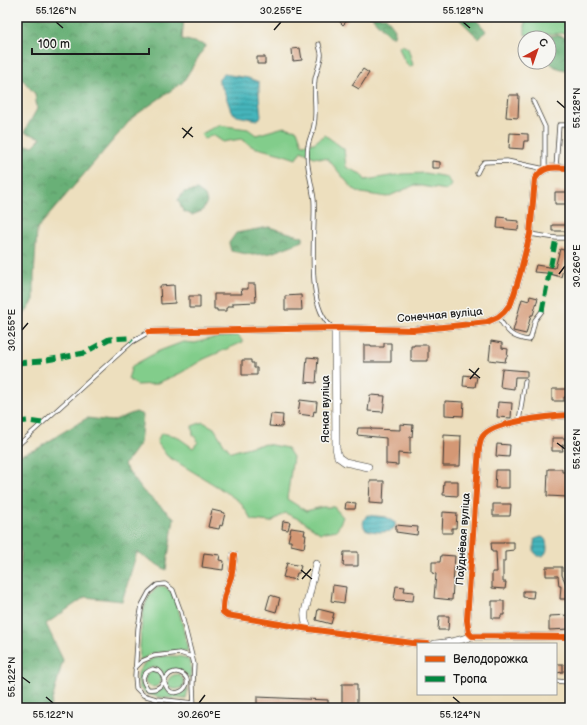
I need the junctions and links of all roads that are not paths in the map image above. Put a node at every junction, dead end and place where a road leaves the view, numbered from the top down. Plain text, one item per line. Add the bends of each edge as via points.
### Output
1 (319, 44) dead end
2 (533, 101) dead end
3 (570, 125) edge
4 (545, 168) junction
5 (556, 168) junction
6 (570, 168) edge
7 (477, 173) dead end
8 (530, 234) junction
9 (570, 238) edge
10 (542, 311) dead end
11 (498, 317) junction
12 (335, 328) junction
13 (149, 332) joint
14 (524, 381) dead end
15 (570, 415) edge
16 (519, 421) junction
17 (17, 446) edge
18 (368, 467) dead end
19 (234, 555) dead end
20 (316, 564) dead end
21 (567, 572) dead end
22 (570, 578) edge
23 (309, 629) junction
24 (472, 636) junction
25 (570, 637) edge
26 (417, 643) edge
27 (448, 643) edge
28 (570, 652) edge
29 (192, 657) junction
30 (135, 668) junction
31 (557, 681) edge
32 (164, 682) junction
33 (187, 684) junction
34 (193, 684) junction
35 (194, 706) edge

1 - 12 lane via 322,56 315,81 314,126 308,146 315,224 313,256 318,303 327,323
2 - 4 lane via 545,128
3 - 5 lane via 559,126
4 - 5 street
4 - 7 lane via 507,161 484,162
4 - 8 street, Сонечная вуліца via 535,179
5 - 6 street
8 - 9 lane
8 - 11 street, Сонечная вуліца via 511,303
10 - 11 lane via 535,320 529,340 508,333
11 - 12 street, Сонечная вуліца via 488,322 412,330
12 - 13 street, Сонечная вуліца
12 - 18 street, Ясная вуліца via 338,457 345,462
13 - 17 lane via 132,342
14 - 16 lane
15 - 16 street, Паўднёвая вуліца
16 - 24 street, Паўднёвая вуліца via 493,429 483,436 480,442 467,620 468,633
19 - 23 street via 223,612 227,615
20 - 23 street via 304,619
21 - 22 lane
23 - 26 street
24 - 25 street
24 - 27 street
28 - 31 lane via 567,682
29 - 30 lane via 180,652 154,656 142,661
29 - 30 lane via 173,590 166,584 157,585 149,592 142,605
29 - 34 lane
30 - 35 lane via 136,688 143,695
32 - 32 lane via 160,687 148,689 143,683 143,677 147,671 153,669 159,671
32 - 33 lane via 172,693 184,689
32 - 33 lane via 172,672 177,672 184,674
33 - 34 lane
34 - 35 lane

